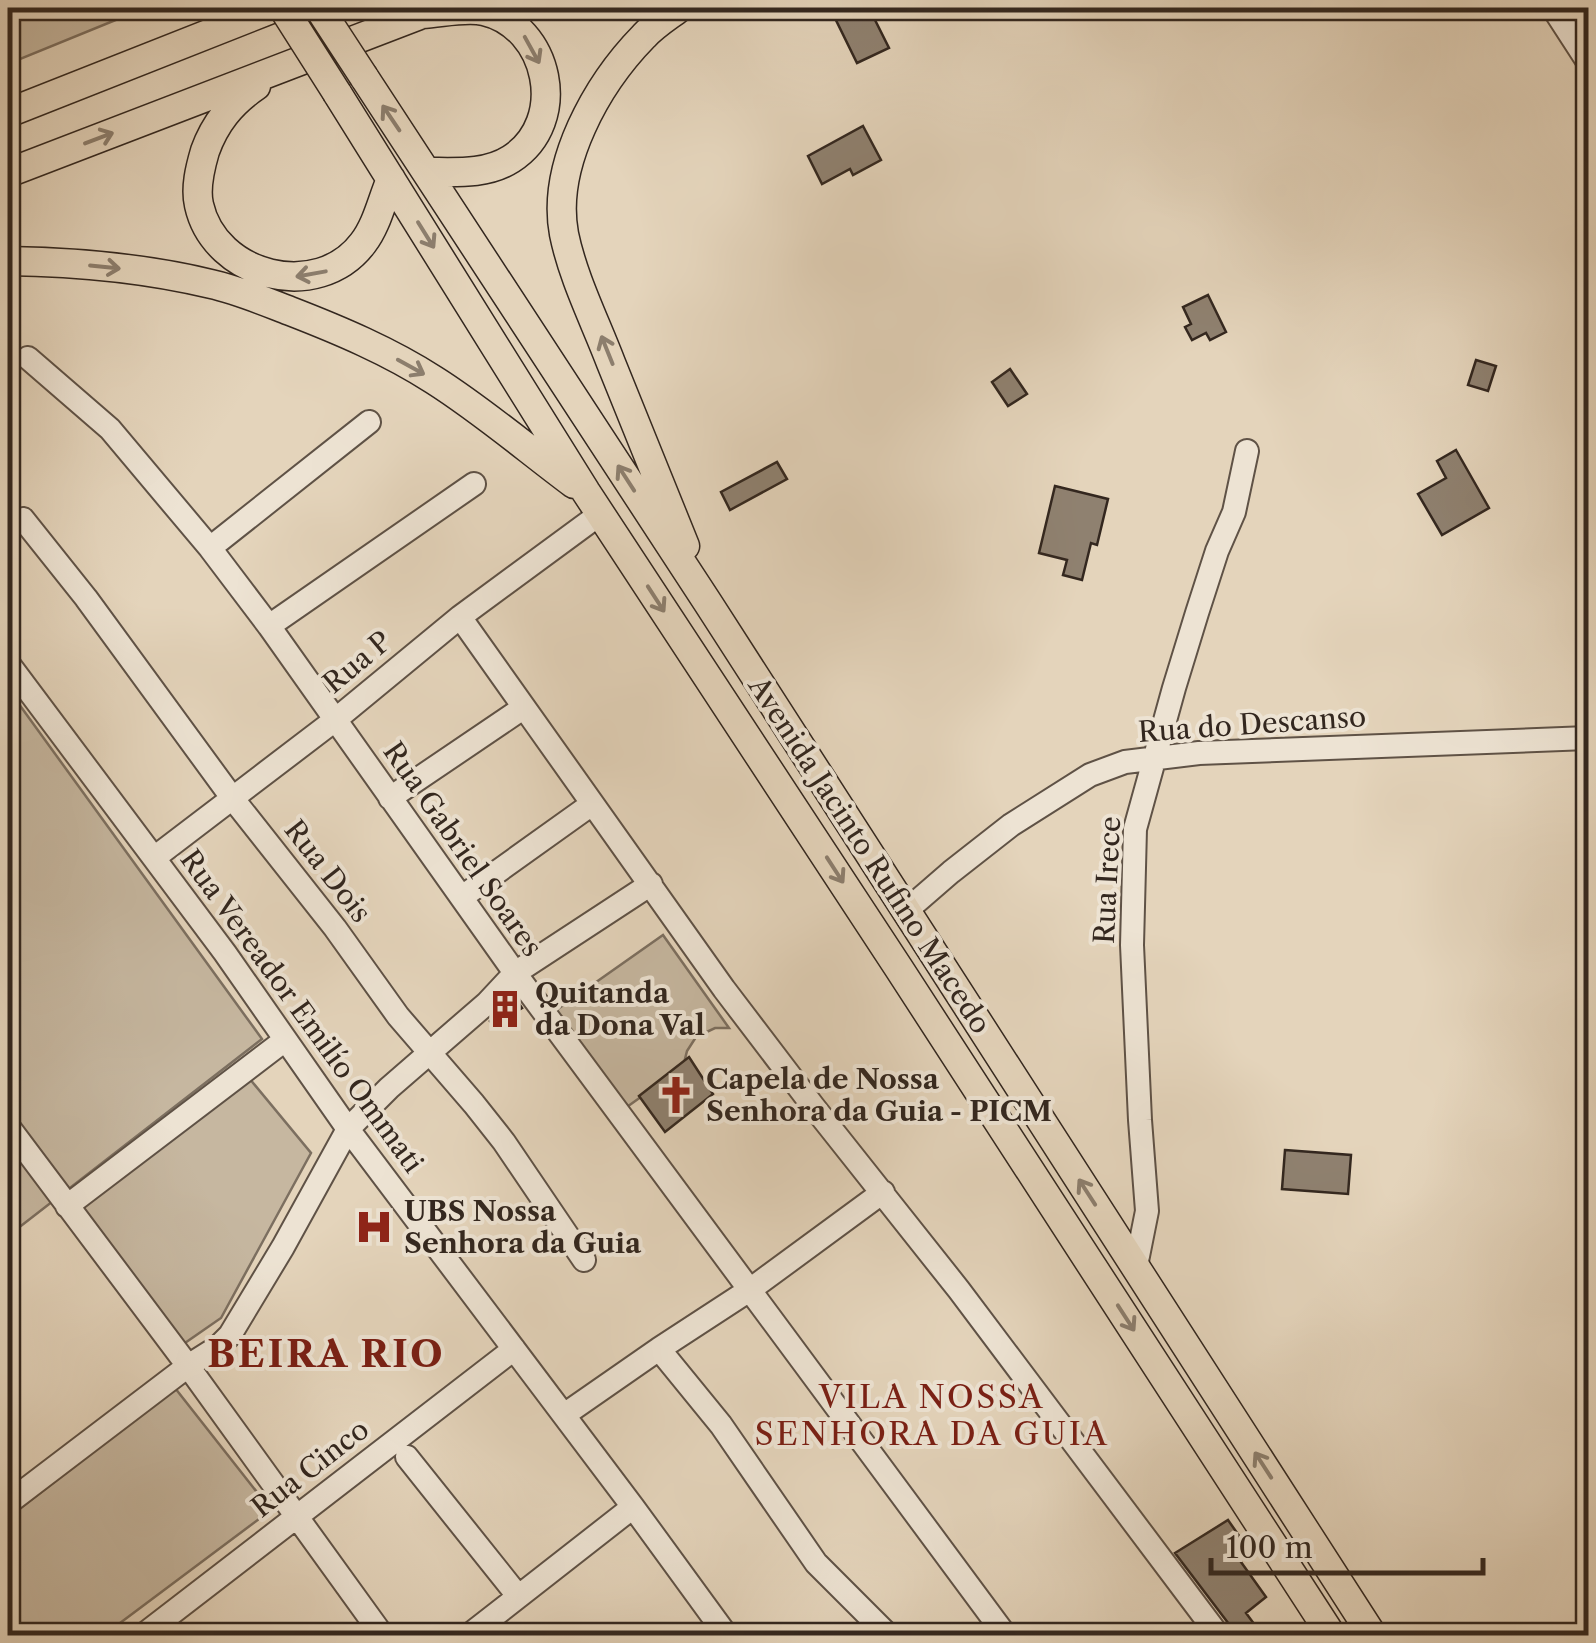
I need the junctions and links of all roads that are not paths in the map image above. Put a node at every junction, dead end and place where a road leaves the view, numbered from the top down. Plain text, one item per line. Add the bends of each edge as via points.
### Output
1 (274, 8) edge
2 (284, 8) edge
3 (319, 8) edge
4 (679, 8) edge
5 (1553, 8) edge
6 (427, 11) edge
7 (1588, 62) edge
8 (282, 68) junction
9 (8, 112) edge
10 (8, 172) edge
11 (427, 172) junction
12 (390, 179) junction
13 (8, 260) edge
14 (28, 358) dead end
15 (369, 422) dead end
16 (1247, 451) dead end
17 (474, 484) dead end
18 (593, 503) junction
19 (23, 519) dead end
20 (210, 548) junction
21 (708, 604) junction
22 (460, 617) junction
23 (269, 626) junction
24 (8, 663) edge
25 (523, 708) junction
26 (336, 720) junction
27 (1588, 738) edge
28 (1155, 757) junction
29 (772, 776) junction
30 (390, 798) junction
31 (234, 799) junction
32 (592, 804) junction
33 (860, 840) junction
34 (154, 858) junction
35 (651, 884) junction
36 (462, 896) junction
37 (906, 911) junction
38 (898, 967) junction
39 (515, 973) junction
40 (285, 1040) junction
41 (989, 1040) junction
42 (428, 1053) junction
43 (8, 1126) edge
44 (348, 1129) junction
45 (883, 1192) junction
46 (67, 1206) junction
47 (584, 1260) dead end
48 (1136, 1266) junction
49 (751, 1290) junction
50 (514, 1348) junction
51 (659, 1348) junction
52 (188, 1366) junction
53 (564, 1415) junction
54 (407, 1457) dead end
55 (8, 1502) edge
56 (633, 1506) junction
57 (296, 1517) junction
58 (518, 1596) junction
59 (142, 1636) edge
60 (382, 1636) edge
61 (468, 1636) edge
62 (726, 1636) edge
63 (890, 1636) edge
64 (1006, 1636) edge
65 (1219, 1636) edge
66 (1332, 1636) edge
67 (1373, 1636) edge

1 - 9 main road
2 - 12 main road, Avenida Jacinto Rufino Macedo, bridge
11 -> 3 main road, Avenida Jacinto Rufino Macedo, bridge
21 -> 4 main road via 563,229 573,147 595,101 647,32
5 - 7 street
6 - 8 main road
6 -> 11 main road via 482,10 513,26 536,56 548,92 541,124 512,159 482,170
10 -> 8 main road
12 -> 8 main road via 364,242 322,274 280,276 225,251 199,206 202,162 222,116
21 -> 11 main road, Avenida Jacinto Rufino Macedo
12 -> 18 main road, Avenida Jacinto Rufino Macedo
13 -> 18 main road via 160,273 247,294 319,322 472,405
14 - 20 street, Rua Gabriel Soares via 110,429
15 - 20 street
16 - 28 street, Rua Irece via 1234,512 1216,551
17 - 23 street
18 - 22 street, Rua P
18 -> 29 main road, Avenida Jacinto Rufino Macedo
19 - 31 street, Rua Dois
20 - 23 street, Rua Gabriel Soares
21 - 33 main road, Avenida Jacinto Rufino Macedo
22 - 25 street
22 - 26 street, Rua P
23 - 26 street, Rua Gabriel Soares
24 - 34 street, Rua Vereador Emilío Ommati
25 - 30 street
25 - 32 street
26 - 30 street, Rua Gabriel Soares
26 - 31 street, Rua P
27 - 28 street, Rua do Descanso
28 - 37 street, Rua do Descanso via 1125,762 1070,787
28 - 48 street, Rua Irece via 1134,857 1132,945 1147,1211
29 - 33 main road via 771,751 780,745 813,792
29 -> 38 main road, Avenida Jacinto Rufino Macedo
30 - 36 street, Rua Gabriel Soares
31 - 34 street, Rua P
31 - 42 street, Rua Dois
32 - 35 street
32 - 36 street
33 - 37 main road, Avenida Jacinto Rufino Macedo
34 - 40 street, Rua Vereador Emilío Ommati
35 - 39 street
35 - 45 street
36 - 39 street, Rua Gabriel Soares
37 - 41 main road, Avenida Jacinto Rufino Macedo
38 - 41 main road via 969,1062 988,1063
38 -> 66 main road, Avenida Jacinto Rufino Macedo
39 - 42 street
39 - 49 street, Rua Gabriel Soares
40 - 44 street, Rua Vereador Emilío Ommati
40 - 46 street
48 -> 41 main road, Avenida Jacinto Rufino Macedo
42 - 44 street
42 - 47 street, Rua Dois via 504,1142
43 - 46 street
44 - 50 street, Rua Vereador Emilío Ommati
44 - 52 street via 230,1335
45 - 49 street
45 - 65 street
46 - 52 street
67 -> 48 main road, Avenida Jacinto Rufino Macedo
49 - 51 street
49 - 64 street, Rua Gabriel Soares
50 - 53 street, Rua Vereador Emilío Ommati
50 - 57 street, Rua Cinco
51 - 53 street
51 - 63 street via 816,1564
52 - 55 street
52 - 57 street
53 - 56 street, Rua Vereador Emilío Ommati
54 - 58 street
56 - 58 street
56 - 62 street, Rua Vereador Emilío Ommati
57 - 59 street, Rua Cinco
57 - 60 street
58 - 61 street

